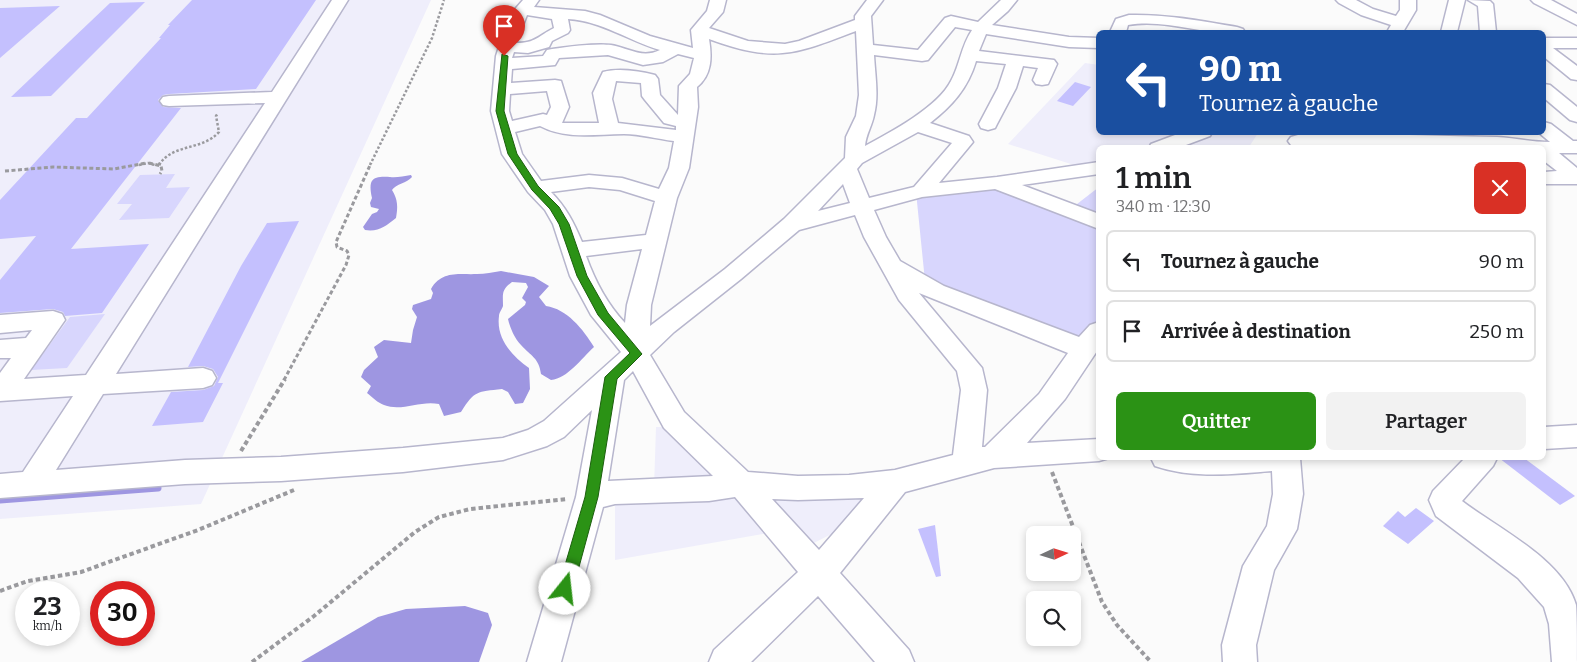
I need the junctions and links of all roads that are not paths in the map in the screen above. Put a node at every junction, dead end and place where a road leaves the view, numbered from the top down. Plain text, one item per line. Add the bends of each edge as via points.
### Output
1 (340, 0) edge
2 (718, 0) edge
3 (875, 0) edge
4 (1009, 0) edge
5 (1344, 0) edge
6 (1408, 0) edge
7 (1456, 0) edge
8 (1476, 0) edge
9 (1539, 0) edge
10 (527, 4) edge
11 (560, 16) junction
12 (1577, 20) edge
13 (863, 23) junction
14 (983, 27) junction
15 (1398, 28) edge
16 (699, 30) junction
17 (1119, 30) edge
18 (1211, 30) edge
19 (1449, 30) edge
20 (1488, 30) edge
21 (1096, 31) edge
22 (1062, 41) junction
23 (1096, 43) edge
24 (1546, 43) edge
25 (1577, 43) edge
26 (676, 48) junction
27 (866, 48) junction
28 (1546, 51) edge
29 (702, 55) junction
30 (969, 55) junction
31 (505, 57) junction
32 (1016, 60) junction
33 (1577, 75) edge
34 (1042, 80) dead end
35 (502, 89) junction
36 (1546, 91) edge
37 (279, 97) junction
38 (169, 101) dead end
39 (1577, 116) edge
40 (914, 124) junction
41 (988, 124) dead end
42 (552, 125) junction
43 (505, 128) junction
44 (608, 129) junction
45 (1546, 129) edge
46 (684, 130) junction
47 (1195, 135) edge
48 (1298, 140) edge
49 (1485, 142) edge
50 (1166, 145) edge
51 (1511, 145) edge
52 (1572, 147) edge
53 (1546, 150) edge
54 (1546, 152) edge
55 (851, 163) junction
56 (1096, 168) edge
57 (1576, 177) edge
58 (1546, 178) edge
59 (997, 183) junction
60 (535, 188) junction
61 (921, 191) junction
62 (666, 198) junction
63 (861, 206) junction
64 (1096, 221) edge
65 (792, 224) junction
66 (655, 241) junction
67 (573, 250) junction
68 (894, 267) junction
69 (0, 324) edge
70 (1091, 340) edge
71 (34, 347) junction
72 (642, 348) junction
73 (0, 349) edge
74 (611, 377) junction
75 (203, 378) dead end
76 (97, 384) junction
77 (1, 391) edge
78 (1577, 436) edge
79 (1546, 438) edge
80 (1096, 450) edge
81 (994, 456) junction
82 (1183, 460) edge
83 (1261, 460) edge
84 (1286, 460) edge
85 (1481, 460) edge
86 (966, 464) junction
87 (895, 482) junction
88 (32, 483) junction
89 (740, 484) junction
90 (0, 486) edge
91 (592, 497) junction
92 (818, 574) junction
93 (889, 658) edge
94 (544, 662) edge
95 (726, 662) edge
96 (1240, 662) edge
97 (1569, 662) edge

1 - 37 street
2 - 16 street via 715,12
3 - 13 street via 863,16
4 - 14 street
5 - 15 street
6 - 15 street via 1408,10
7 - 19 street
8 - 20 street via 1485,4
9 - 12 street
10 - 11 street via 538,15
10 - 31 street via 517,16
11 - 26 street via 586,16 599,12 636,36
11 - 31 street via 562,30 546,38 543,44
13 - 16 street via 795,47 774,48 731,42
13 - 27 street
14 - 22 street
14 - 27 street via 949,21 922,56
14 - 30 street
16 - 29 street
17 - 18 street via 1121,23 1142,18
21 - 22 street via 1061,30
22 - 23 street
24 - 25 street
26 - 29 street
26 - 31 street via 650,60 609,50 553,54 550,61
27 - 55 street via 868,95
28 - 33 street
29 - 46 street via 699,77 688,86 689,107
30 - 32 street
30 - 40 street via 958,87 942,104
31 - 35 street
32 - 34 street via 1047,64
32 - 41 street via 1008,88
35 - 42 street via 555,84 560,107
35 - 43 street via 500,111
36 - 39 street
37 - 38 street
37 - 76 street
40 - 55 street
40 - 61 street via 963,142
42 - 43 street via 538,120
42 - 44 street via 567,130
43 - 60 street via 512,154
44 - 46 street
44 - 46 street via 601,93 613,74 649,79 651,96
45 - 52 street
46 - 62 street via 679,168
47 - 50 street
48 - 49 street
49 - 51 street
52 - 53 street
54 - 57 street
55 - 63 street
55 - 65 street
56 - 59 street
57 - 58 street
59 - 61 street
59 - 64 street
60 - 62 street via 589,180 622,184
60 - 67 street via 554,207
61 - 63 street
62 - 66 street
63 - 65 street
63 - 68 street
65 - 72 street
66 - 67 street
66 - 72 street via 637,324
67 - 72 street via 582,276 603,315
68 - 70 street via 936,292
68 - 86 street via 907,294 969,368 974,381
69 - 71 street via 53,320
70 - 81 street via 1057,390 1023,430
71 - 73 street
71 - 77 street
72 - 74 street
72 - 89 street via 674,420
74 - 88 street via 554,429 503,449 402,460
74 - 91 street
75 - 76 street
76 - 77 street
76 - 88 street
78 - 79 street
80 - 81 street
81 - 86 street
82 - 83 street via 1219,464
84 - 96 street via 1288,494 1282,529 1259,566 1239,645
85 - 97 street via 1444,500 1446,508 1531,567 1549,587 1563,612
86 - 87 street
87 - 89 street via 806,488
87 - 92 street
88 - 90 street
89 - 91 street via 709,489 616,492
89 - 92 street
91 - 94 street
92 - 93 street
92 - 95 street

